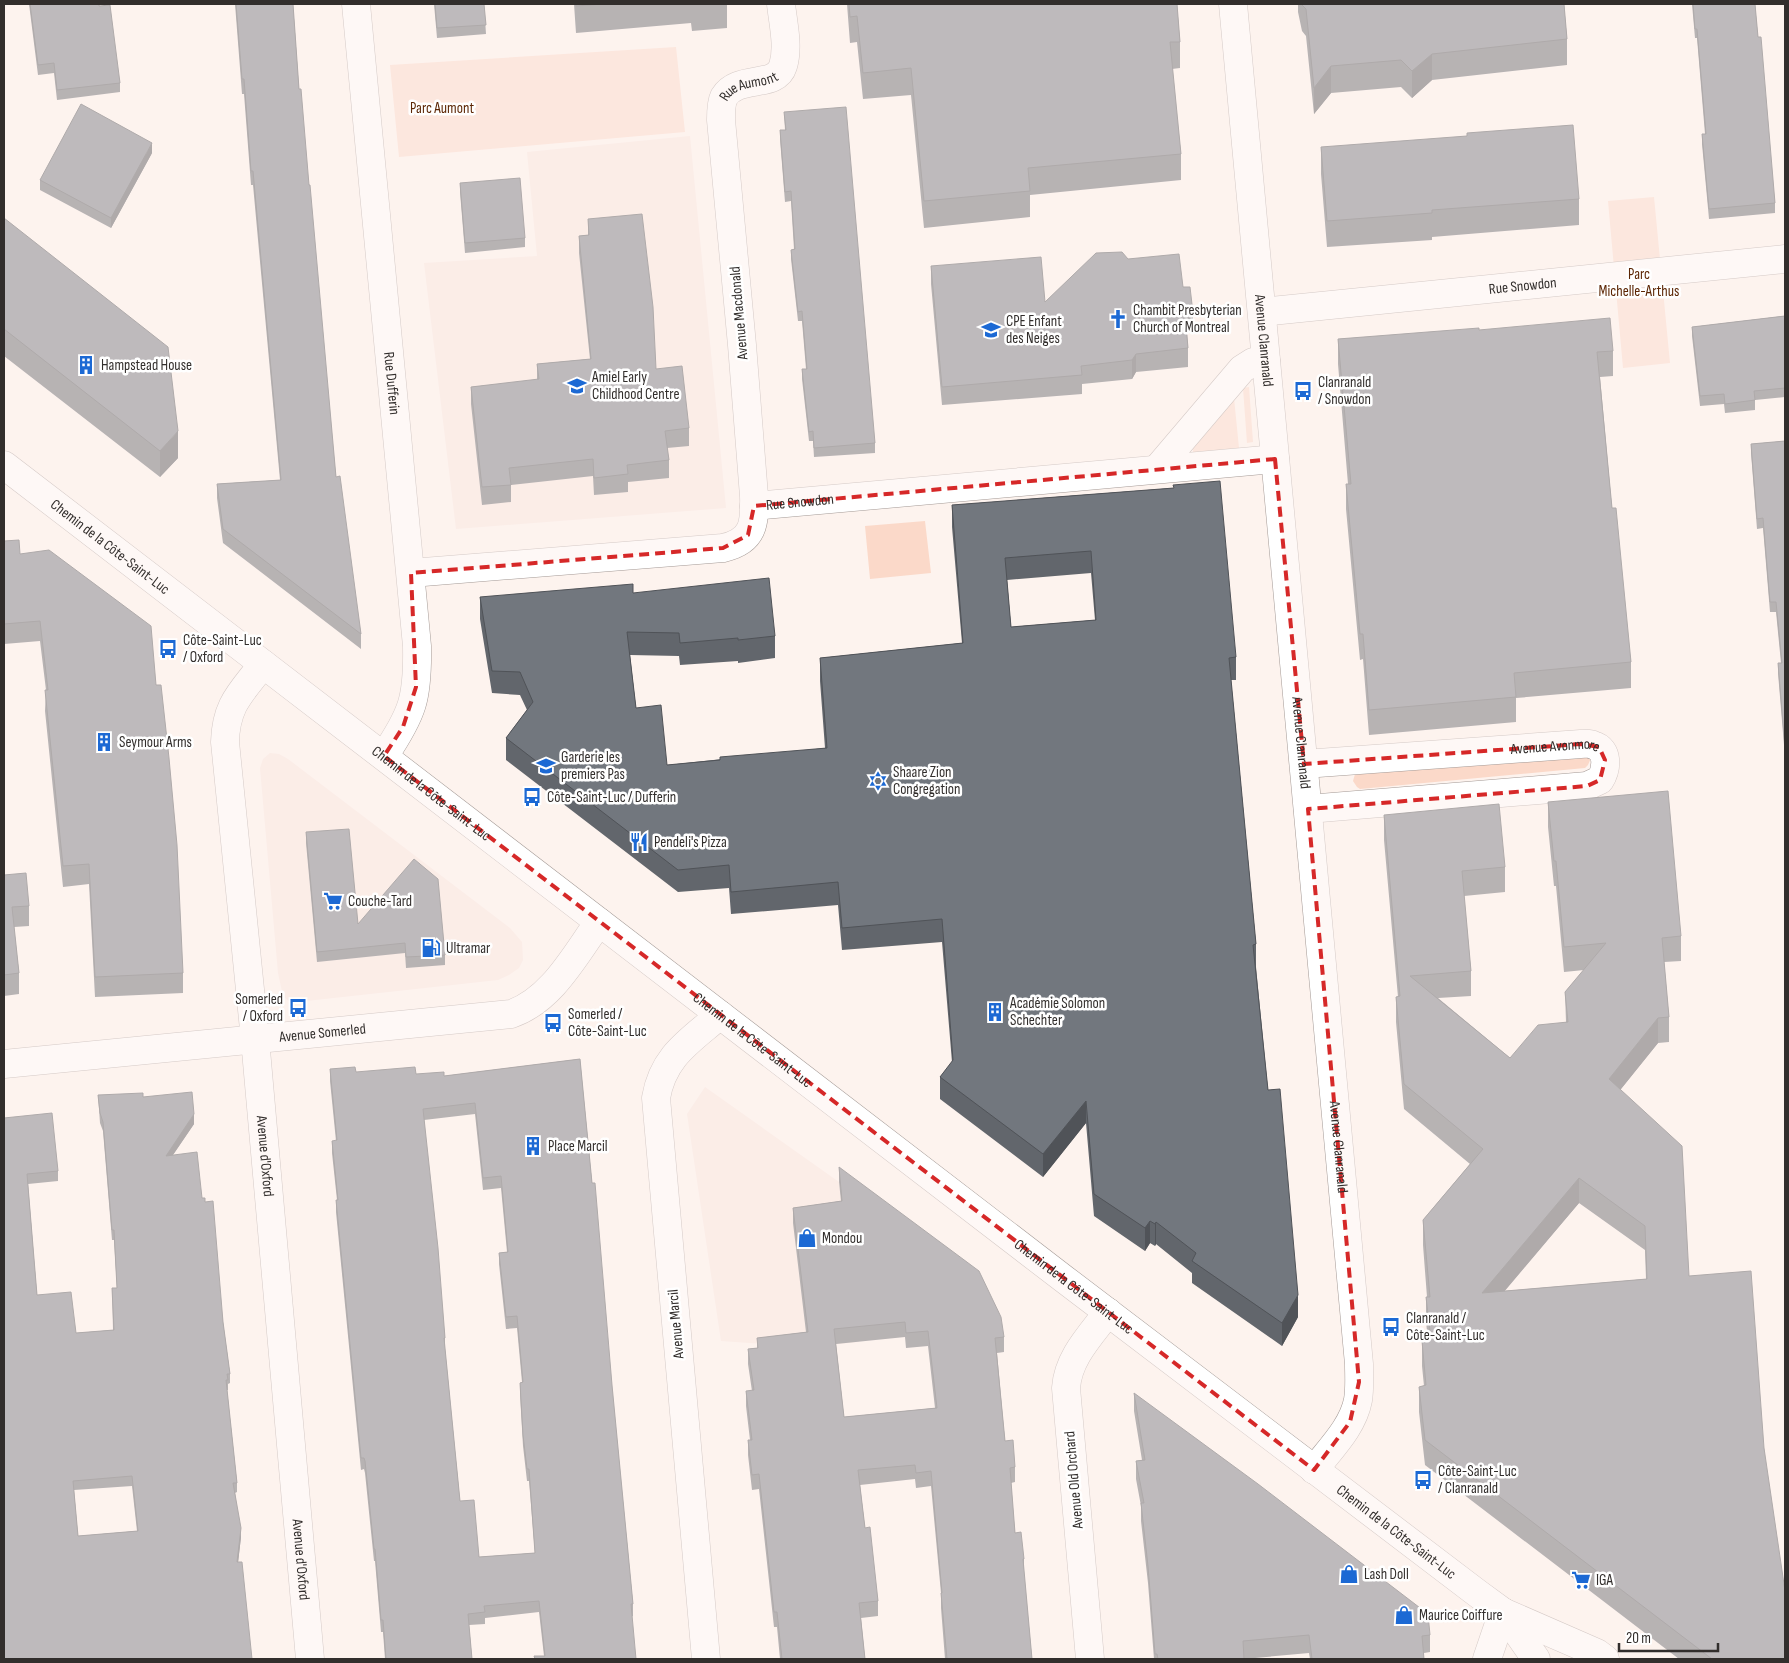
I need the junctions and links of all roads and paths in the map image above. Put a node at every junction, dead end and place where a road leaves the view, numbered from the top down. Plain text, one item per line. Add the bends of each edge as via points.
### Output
1 (356, 4) edge
2 (1233, 4) edge
3 (782, 16) edge
4 (721, 120) joint
5 (1785, 259) edge
6 (1262, 312) junction
7 (1266, 361) junction
8 (1275, 459) junction
9 (4, 465) edge
10 (1157, 469) junction
11 (754, 506) junction
12 (411, 573) junction
13 (263, 664) junction
14 (384, 756) junction
15 (1304, 764) junction
16 (1308, 809) junction
17 (599, 922) junction
18 (720, 1015) junction
19 (255, 1039) junction
20 (4, 1064) edge
21 (1108, 1312) junction
22 (1314, 1470) junction
23 (1503, 1612) junction
24 (310, 1659) edge
25 (706, 1659) edge
26 (1090, 1659) edge
27 (1487, 1659) edge
28 (1536, 1659) edge
29 (1605, 1659) edge

1 - 12 street, Rue Dufferin
2 - 6 street, Avenue Clanranald
3 - 4 street, Rue Aumont via 783,68 772,78 742,84 731,90 724,96
4 - 11 street, Avenue Macdonald
5 - 6 street, Rue Snowdon
6 - 7 street, Avenue Clanranald
7 - 8 street, Avenue Clanranald
7 - 10 street via 1253,362 1242,368
8 - 10 street, Rue Snowdon
8 - 15 street, Avenue Clanranald
9 - 13 street, Chemin de la Côte-Saint-Luc
10 - 11 street, Rue Snowdon
11 - 12 street, Rue Snowdon via 748,535 734,546
12 - 14 street, Rue Dufferin via 417,646 416,687 403,727
13 - 14 street, Chemin de la Côte-Saint-Luc
13 - 19 street, Avenue d'Oxford via 228,714 225,742
14 - 17 street, Chemin de la Côte-Saint-Luc
15 - 16 street, Avenue Clanranald
15 - 16 street, Avenue Avonmore via 1592,744 1599,747 1606,767 1600,780 1587,786
16 - 22 street, Avenue Clanranald via 1359,1364 1355,1410 1342,1434
17 - 18 street, Chemin de la Côte-Saint-Luc
17 - 19 street, Avenue Somerled via 550,989 520,1011
18 - 21 street, Chemin de la Côte-Saint-Luc
18 - 25 street, Avenue Marcil via 672,1058 662,1076 656,1098
19 - 20 street, Avenue Somerled
19 - 24 street, Avenue d'Oxford
21 - 22 street, Chemin de la Côte-Saint-Luc
21 - 26 street, Avenue Old Orchard via 1081,1347 1066,1376
22 - 23 street, Chemin de la Côte-Saint-Luc
23 - 27 street
23 - 28 street, Chemin de la Côte-Saint-Luc
23 - 29 street, Chemin de la Côte-Saint-Luc

